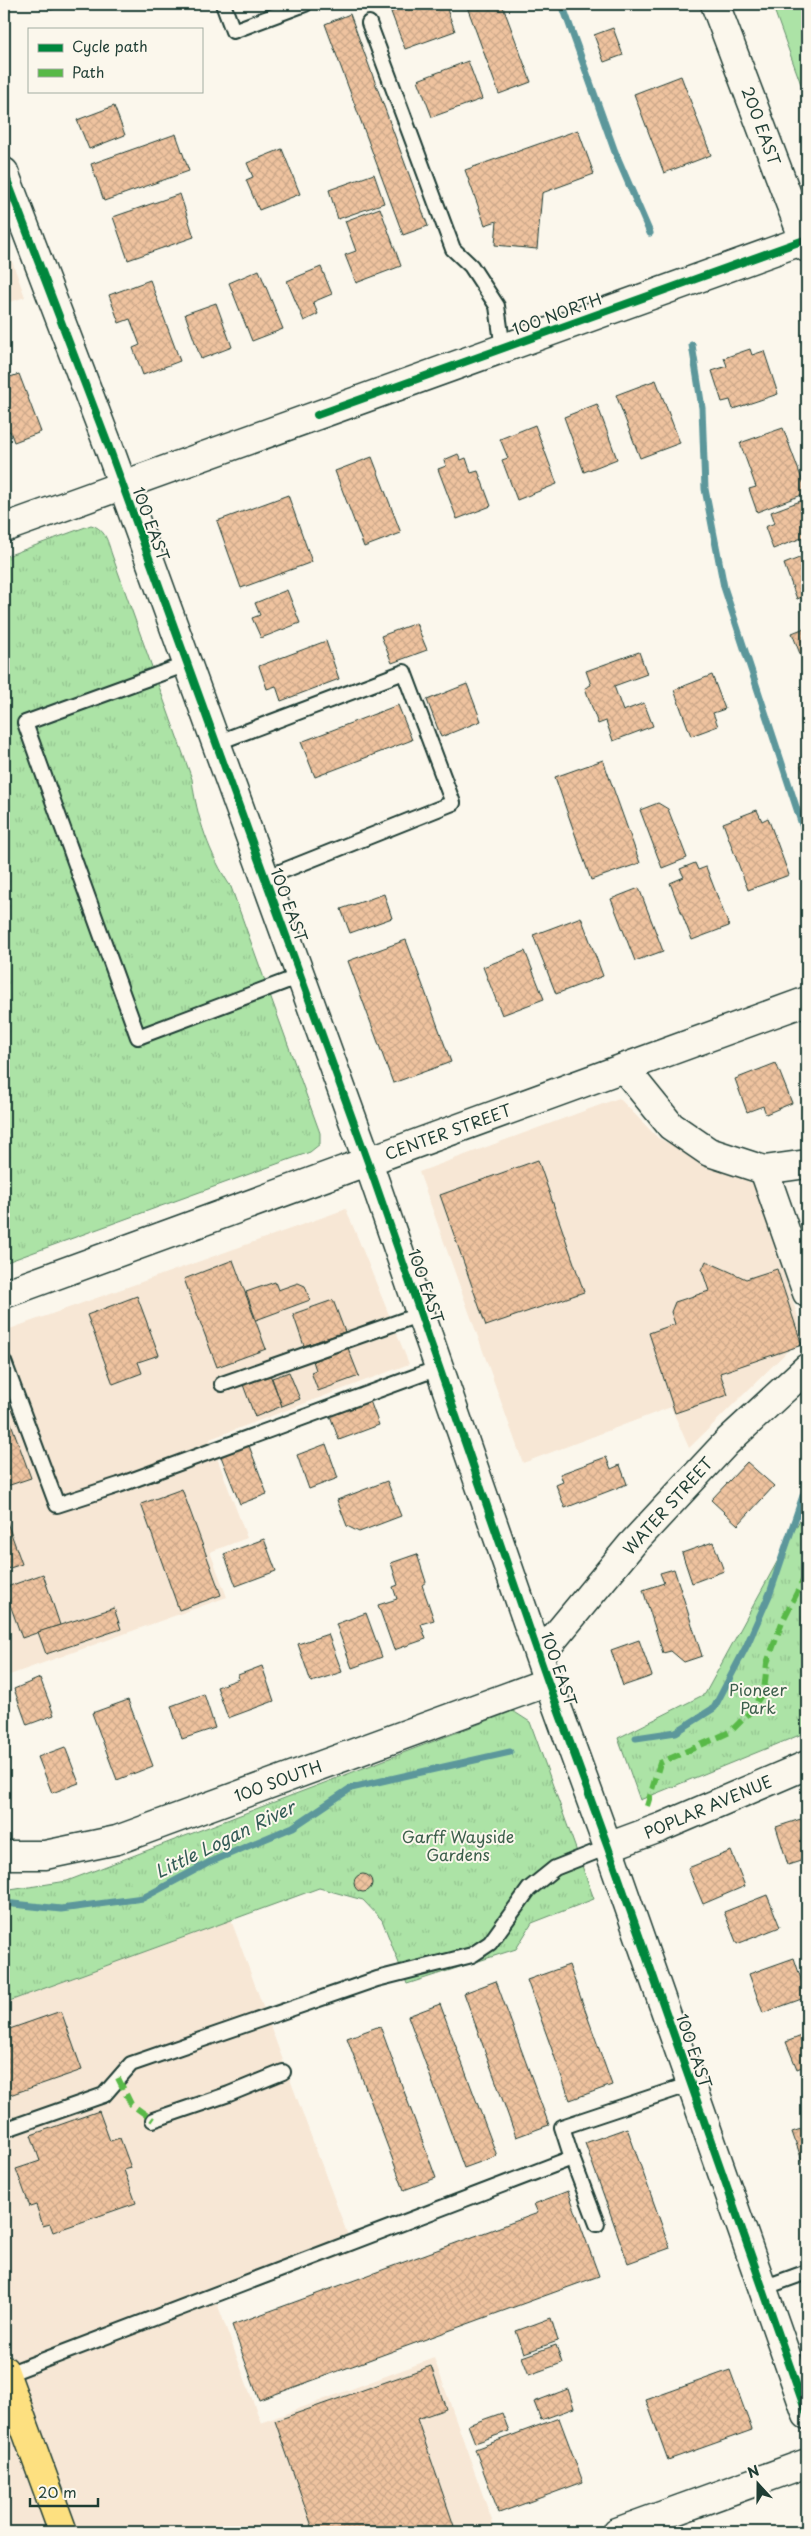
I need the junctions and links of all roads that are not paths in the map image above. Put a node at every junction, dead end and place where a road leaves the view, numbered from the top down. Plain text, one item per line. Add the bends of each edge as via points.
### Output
1 (223, 4) edge
2 (305, 4) edge
3 (716, 4) edge
4 (369, 22) dead end
5 (4, 177) edge
6 (806, 242) edge
7 (503, 349) junction
8 (122, 485) junction
9 (4, 528) edge
10 (187, 664) junction
11 (216, 743) junction
12 (265, 878) junction
13 (300, 976) junction
14 (807, 1001) edge
15 (624, 1068) junction
16 (368, 1162) junction
17 (807, 1164) edge
18 (764, 1170) junction
19 (4, 1294) edge
20 (807, 1294) edge
21 (421, 1314) junction
22 (4, 1362) edge
23 (440, 1367) junction
24 (807, 1368) edge
25 (222, 1384) dead end
26 (540, 1655) junction
27 (548, 1682) junction
28 (807, 1765) edge
29 (605, 1838) junction
30 (4, 1855) edge
31 (283, 2072) dead end
32 (691, 2084) junction
33 (153, 2120) dead end
34 (4, 2130) edge
35 (572, 2158) junction
36 (596, 2224) dead end
37 (807, 2272) edge
38 (763, 2288) junction
39 (4, 2372) edge
40 (807, 2415) edge
41 (807, 2464) edge
42 (63, 2532) edge
43 (617, 2532) edge

1 - 2 lane via 233,31
3 - 6 main road, 200 EAST
4 - 7 lane via 453,249 471,266 497,306
5 - 8 main road, 100 EAST
6 - 7 main road, 100 NORTH
7 - 8 main road, 100 NORTH
8 - 9 main road, 100 NORTH
8 - 10 main road, 100 EAST
10 - 11 main road, 100 EAST
10 - 13 lane via 25,723 94,918 138,1037
11 - 12 main road, 100 EAST
11 - 12 lane via 404,672 453,803
12 - 13 main road, 100 EAST
13 - 16 main road, 100 EAST
14 - 15 main road, CENTER STREET
15 - 16 main road, CENTER STREET
15 - 18 main road via 671,1126 710,1152
16 - 19 main road, CENTER STREET
16 - 21 main road, 100 EAST
17 - 18 main road
18 - 20 main road
21 - 23 main road, 100 EAST
21 - 25 lane
22 - 23 lane via 57,1505
23 - 26 main road, 100 EAST
24 - 26 main road, WATER STREET via 726,1442 632,1544
26 - 27 main road, 100 EAST
27 - 29 main road, 100 EAST
27 - 30 main road, 100 SOUTH via 117,1840 45,1855
28 - 29 main road, POPLAR AVENUE via 662,1827
29 - 32 main road, 100 EAST
29 - 34 lane via 555,1868 529,1890 490,1943 472,1955 377,1979 131,2064 104,2095
31 - 33 lane
32 - 35 lane via 562,2127
32 - 38 main road, 100 EAST
35 - 36 lane
35 - 39 lane
37 - 38 lane
38 - 40 main road, 100 EAST
39 - 42 highway
41 - 43 main road

